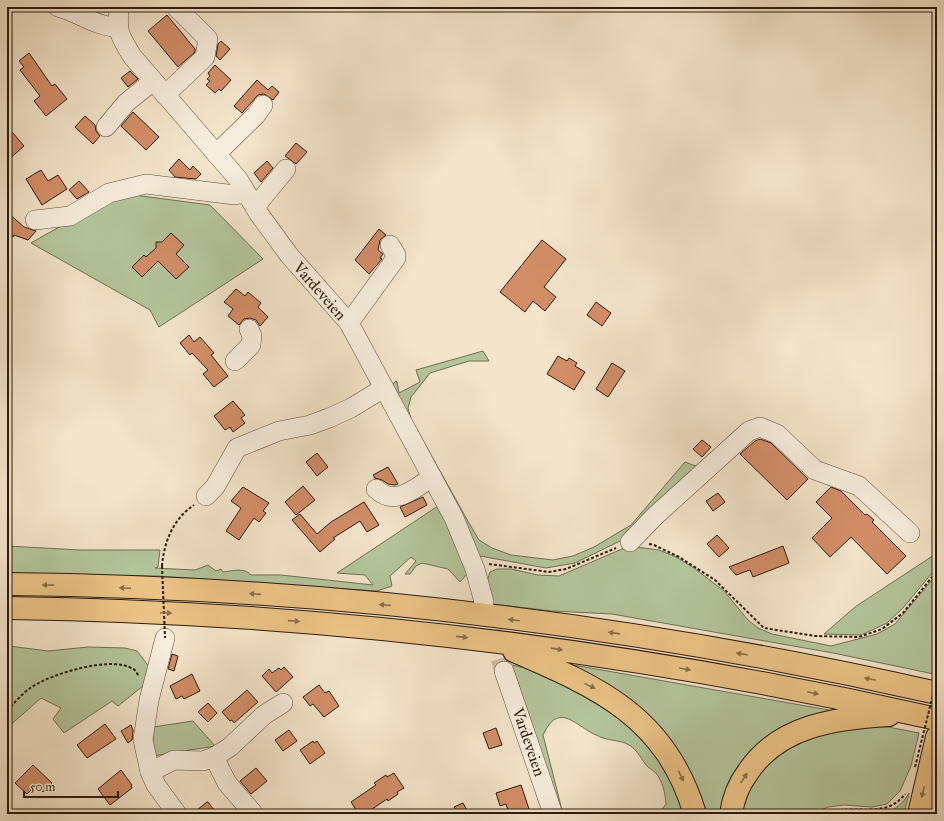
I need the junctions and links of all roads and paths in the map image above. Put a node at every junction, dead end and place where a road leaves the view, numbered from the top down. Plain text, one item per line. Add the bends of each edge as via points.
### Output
1 (58, 7) edge
2 (119, 7) edge
3 (176, 8) edge
4 (117, 27) junction
5 (153, 81) junction
6 (165, 95) junction
7 (263, 104) dead end
8 (106, 126) dead end
9 (216, 154) junction
10 (286, 169) dead end
11 (250, 200) junction
12 (35, 220) dead end
13 (390, 245) dead end
14 (348, 323) junction
15 (249, 328) dead end
16 (235, 361) dead end
17 (384, 388) junction
18 (432, 477) junction
19 (376, 489) dead end
20 (206, 496) joint
21 (910, 533) dead end
22 (630, 542) junction
23 (475, 569) junction
24 (937, 571) edge
25 (7, 584) edge
26 (484, 602) tunnel mouth
27 (7, 608) edge
28 (164, 638) joint
29 (491, 640) junction
30 (504, 671) tunnel mouth
31 (937, 679) edge
32 (937, 693) edge
33 (149, 700) junction
34 (283, 704) dead end
35 (7, 710) edge
36 (915, 714) junction
37 (937, 719) edge
38 (937, 737) edge
39 (214, 757) junction
40 (919, 770) junction
41 (150, 772) junction
42 (908, 790) dead end
43 (254, 813) dead end
44 (177, 814) edge
45 (553, 814) edge
46 (695, 814) edge
47 (731, 814) edge
48 (825, 814) edge
49 (919, 814) edge

1 - 4 street via 108,27
2 - 4 street, Vardeveien
3 - 6 street via 208,39 205,57
4 - 5 street, Vardeveien via 120,38 132,56
5 - 6 street, Vardeveien
5 - 8 street via 126,103
6 - 9 street, Vardeveien
7 - 9 street via 256,115
9 - 11 street, Vardeveien via 238,179
10 - 11 street
11 - 12 street via 235,195 146,184 109,193 70,216
11 - 14 street, Vardeveien via 289,255
13 - 14 street via 396,258
14 - 17 street, Vardeveien
15 - 16 street via 252,336 251,345
17 - 18 street, Vardeveien
17 - 20 street via 329,418 279,431 237,448 215,487
18 - 19 street via 396,497 386,497
18 - 23 street, Vardeveien via 454,518
20 - 28 path, bridge via 188,509 172,527 164,551
21 - 22 street via 859,486 815,470 777,434 760,427 749,430
22 - 23 path via 566,569 549,572 490,564
22 - 24 path via 654,545 680,557 716,580 764,628 815,636 859,637 882,629 903,613
23 - 26 street, Vardeveien
32 -> 25 highway via 732,652 478,615 254,594
27 -> 29 highway via 254,618
28 - 33 street
29 -> 36 highway via 682,668
29 -> 46 highway via 594,688 638,719 673,760 690,796
30 - 45 street, Vardeveien
31 - 40 path, bridge
33 - 35 path via 144,680 132,668 96,665 68,670 31,687
33 - 41 street via 143,740
34 - 39 street via 264,715 230,747
36 - 37 highway
47 -> 36 highway via 740,783 755,761 782,738 833,722
38 - 40 highway
39 - 41 street via 203,760 174,760
39 - 43 street via 227,783
40 -> 49 highway
41 - 44 street
42 - 48 path via 896,804 884,810 842,810

